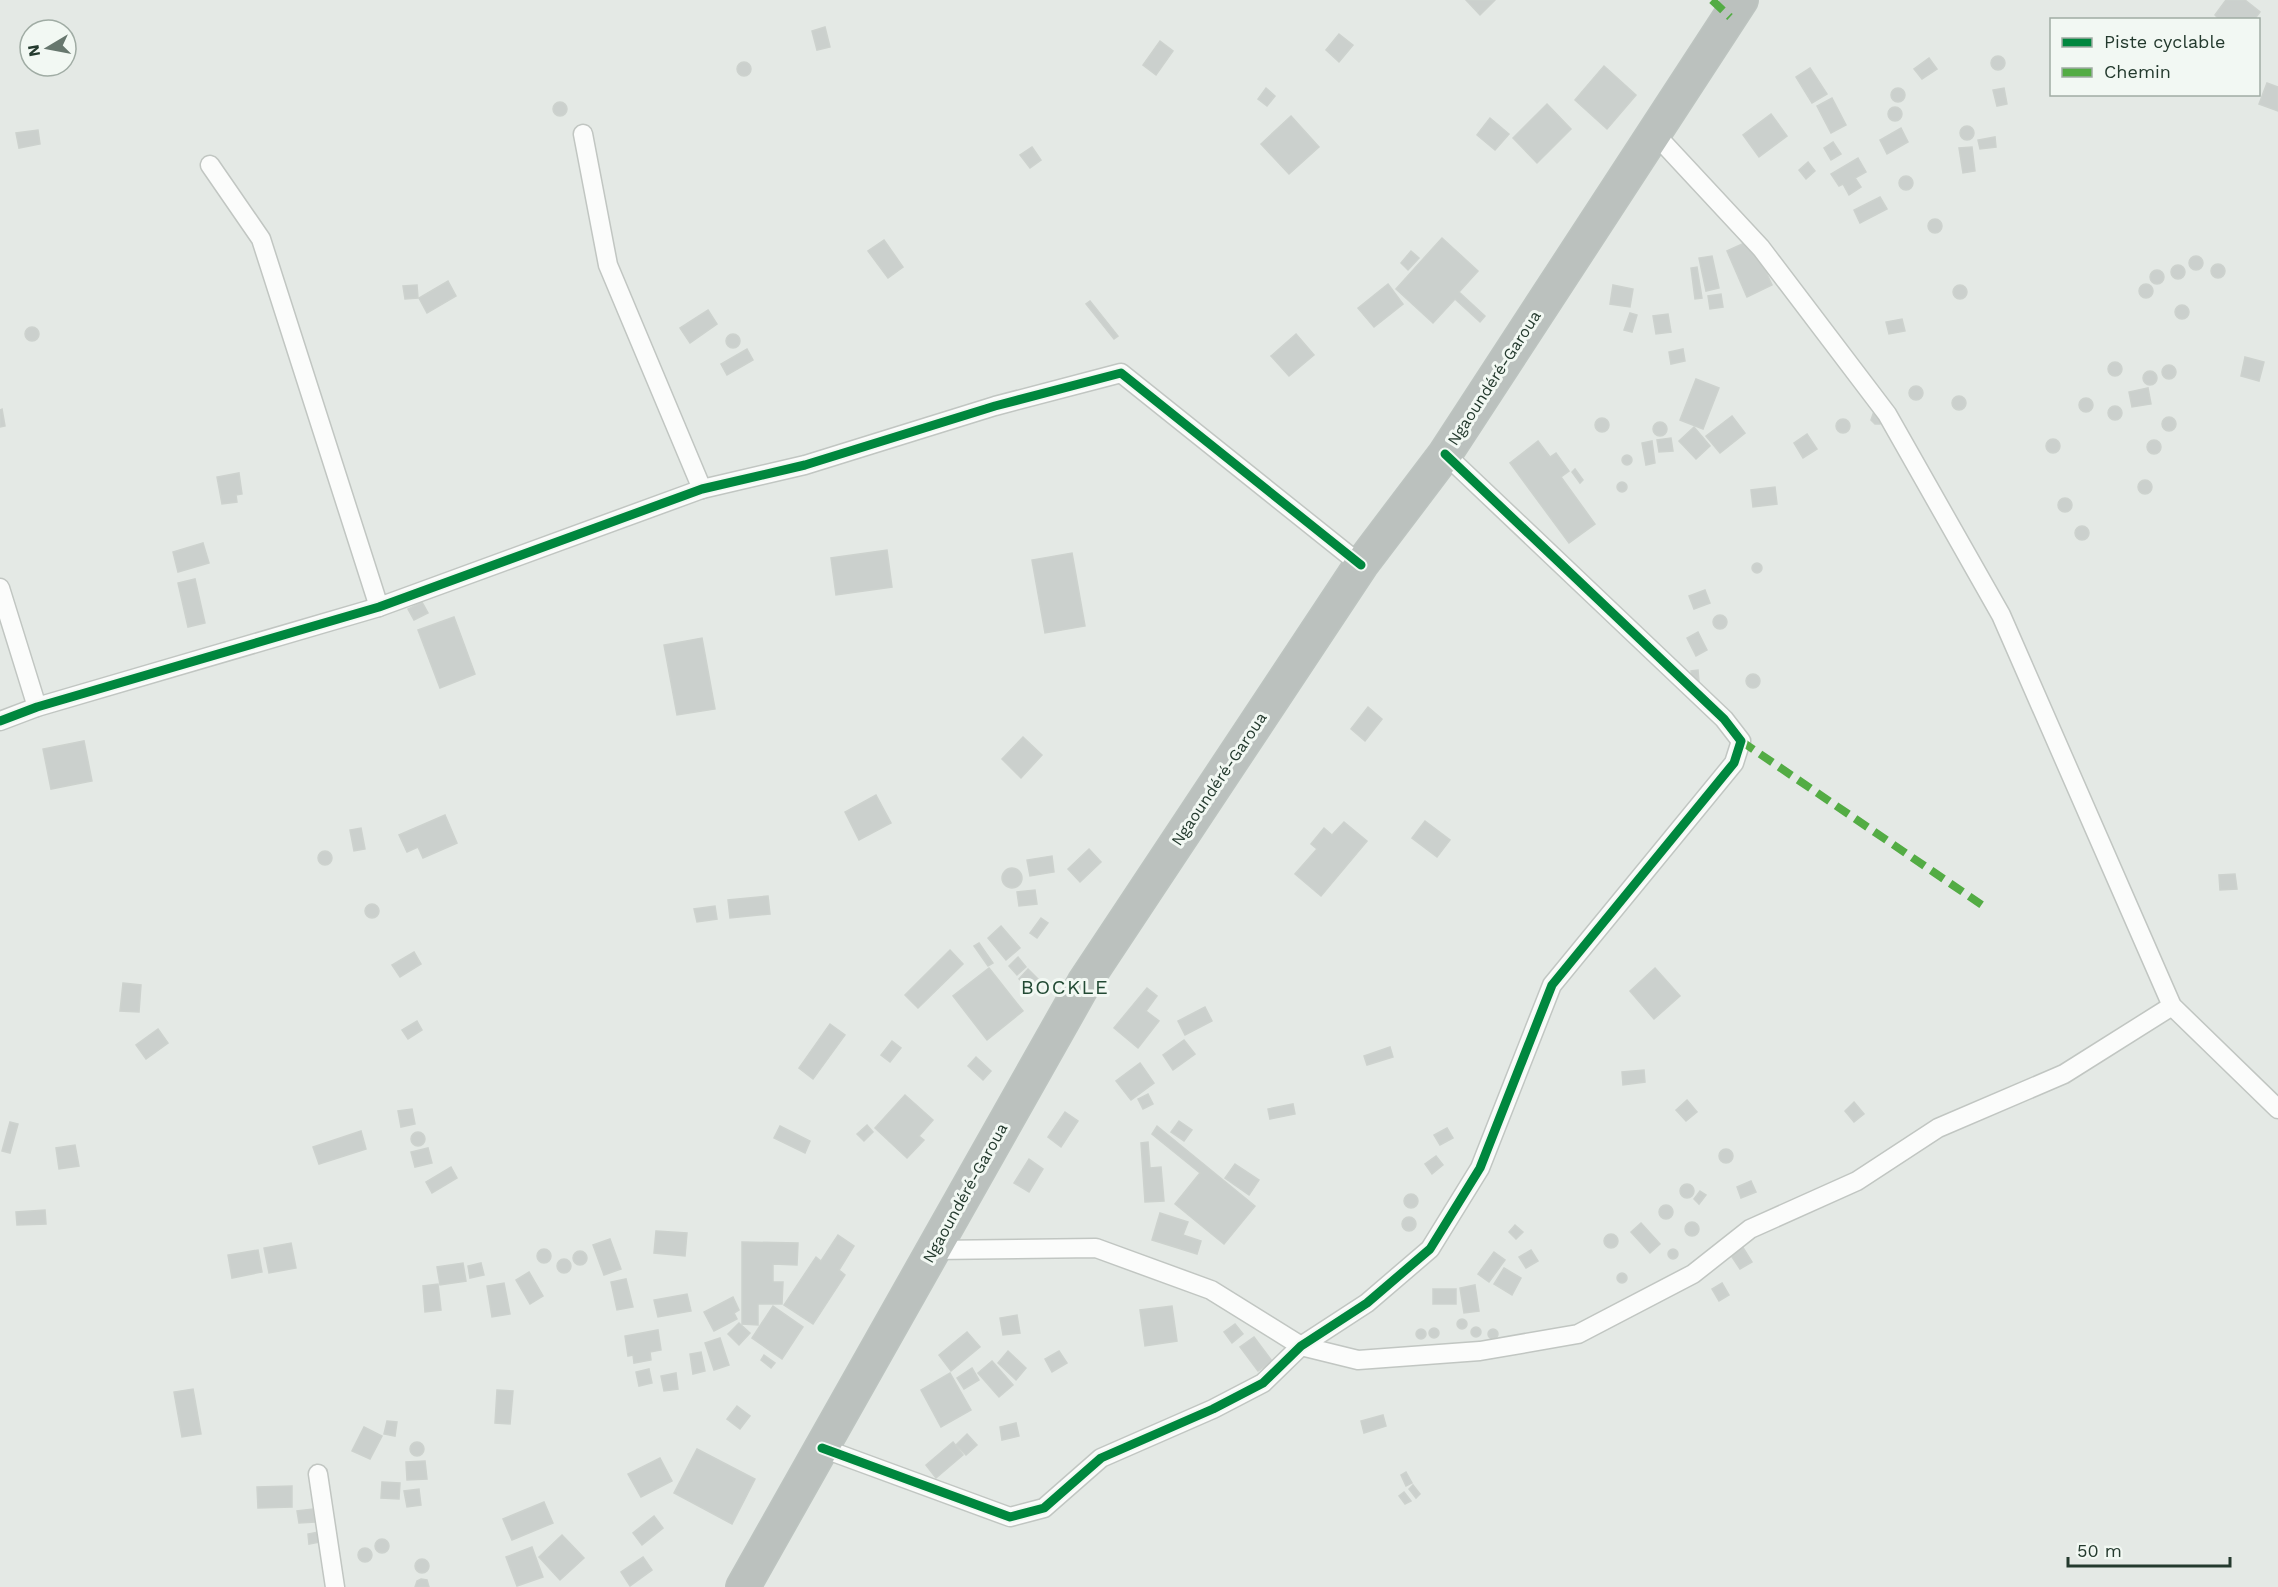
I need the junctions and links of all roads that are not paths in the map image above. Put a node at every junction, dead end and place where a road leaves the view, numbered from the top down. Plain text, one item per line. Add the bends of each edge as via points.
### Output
1 (1741, 0) edge
2 (1654, 133) junction
3 (583, 134) dead end
4 (210, 165) dead end
5 (1444, 454) junction
6 (702, 489) junction
7 (1361, 565) junction
8 (0, 588) edge
9 (379, 607) junction
10 (37, 707) junction
11 (0, 721) edge
12 (2172, 1006) junction
13 (2278, 1109) edge
14 (933, 1250) junction
15 (1301, 1346) junction
16 (822, 1448) junction
17 (318, 1474) dead end
18 (335, 1587) edge
19 (743, 1587) edge

1 - 2 highway, Ngaoundéré-Garoua
2 - 5 highway, Ngaoundéré-Garoua
2 - 12 street via 1761,248 1887,414 2001,615
3 - 6 street via 608,265
4 - 9 street via 261,239
5 - 7 highway, Ngaoundéré-Garoua
5 - 15 street via 1724,719 1741,741 1734,763 1552,985 1480,1168 1430,1249 1366,1303
6 - 7 street via 805,465 996,406 1121,373
6 - 9 street
7 - 14 highway, Ngaoundéré-Garoua via 1084,983
8 - 10 street
9 - 10 street
10 - 11 street
12 - 13 street
12 - 15 street via 2064,1074 1938,1128 1857,1181 1750,1229 1693,1274 1578,1334 1480,1351 1359,1360
14 - 15 street via 1096,1248 1211,1290
14 - 16 highway, Ngaoundéré-Garoua
15 - 16 street via 1263,1383 1101,1458 1044,1508 1010,1517
16 - 19 highway, Ngaoundéré-Garoua
17 - 18 street

